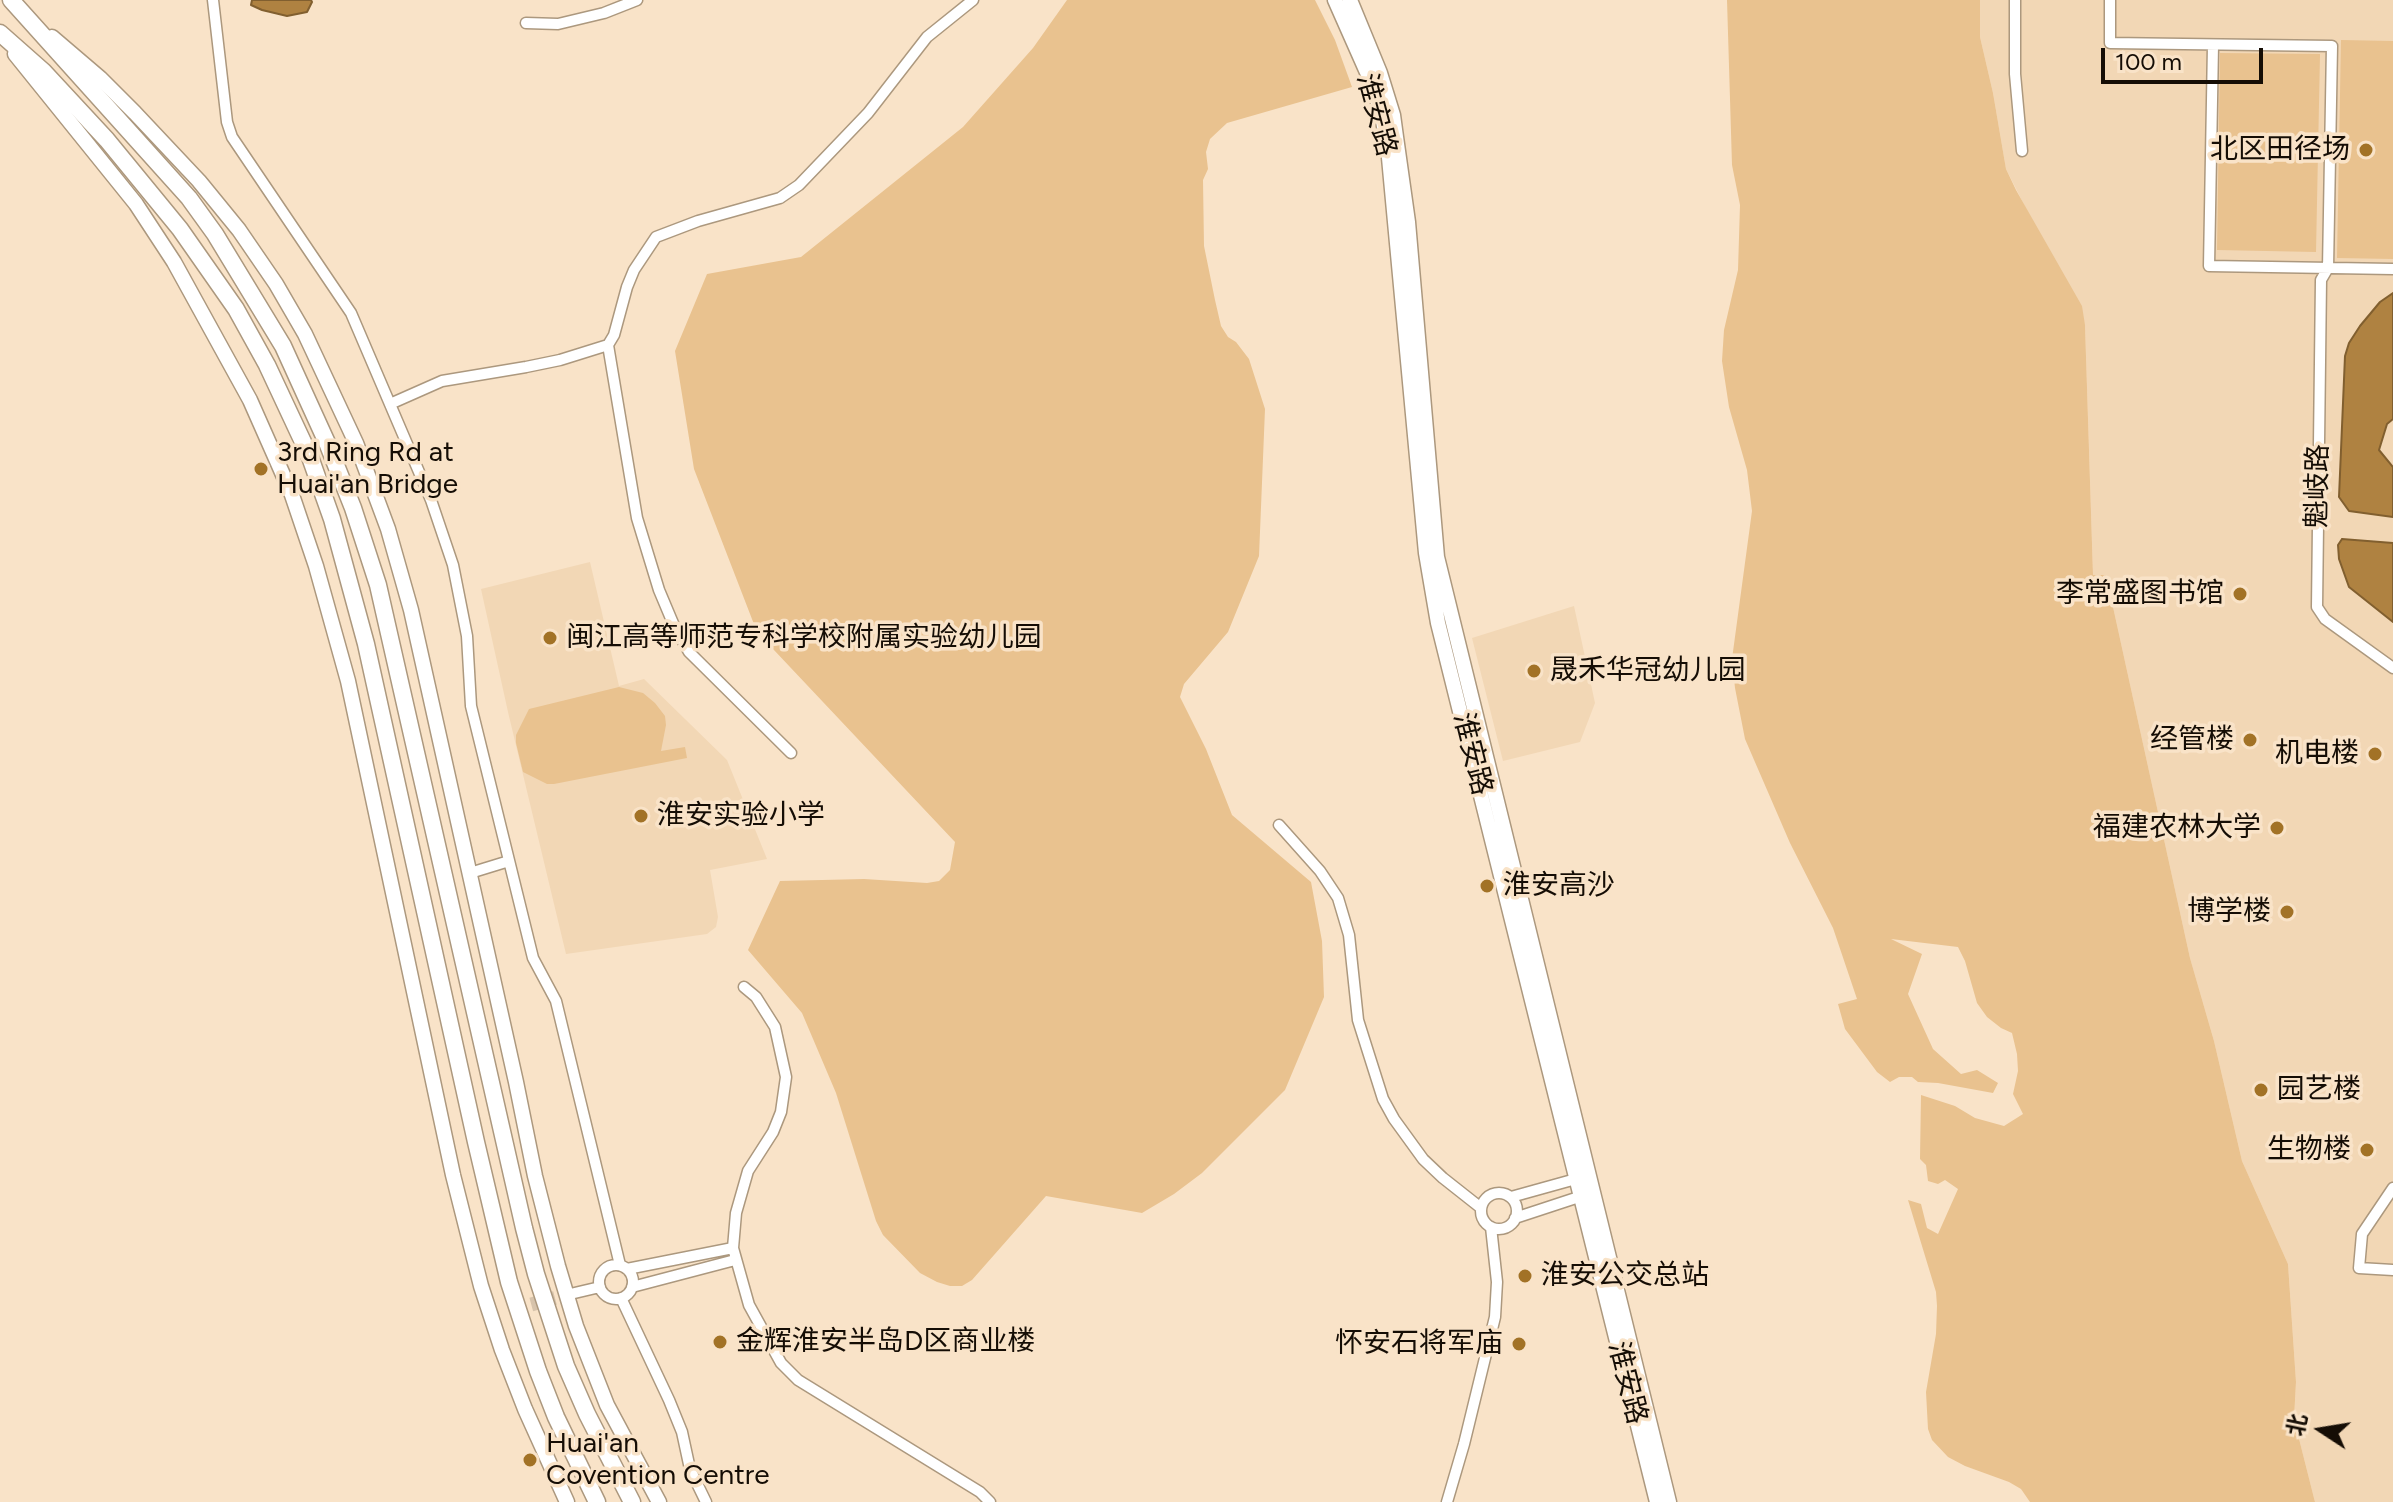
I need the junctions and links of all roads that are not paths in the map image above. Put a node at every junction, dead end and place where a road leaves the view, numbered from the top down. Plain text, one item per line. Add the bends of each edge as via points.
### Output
1 (11, 0) edge
2 (213, 0) edge
3 (637, 0) edge
4 (973, 0) edge
5 (1335, 0) edge
6 (1350, 0) edge
7 (2015, 0) edge
8 (2110, 0) edge
9 (26, 15) junction
10 (526, 23) dead end
11 (0, 34) edge
12 (2213, 45) junction
13 (2022, 151) dead end
14 (2328, 268) junction
15 (2393, 269) edge
16 (608, 345) junction
17 (390, 404) junction
18 (2393, 668) edge
19 (791, 753) dead end
20 (1279, 825) dead end
21 (509, 861) junction
22 (470, 873) junction
23 (744, 987) dead end
24 (1583, 1177) junction
25 (2393, 1188) edge
26 (1588, 1194) junction
27 (1511, 1197) junction
28 (1481, 1208) junction
29 (1515, 1218) junction
30 (1491, 1227) junction
31 (733, 1248) junction
32 (735, 1260) junction
33 (623, 1267) junction
34 (2393, 1270) edge
35 (600, 1287) junction
36 (632, 1287) junction
37 (560, 1297) junction
38 (621, 1298) junction
39 (511, 1310) tunnel mouth
40 (491, 1316) junction
41 (567, 1502) edge
42 (597, 1502) edge
43 (632, 1502) edge
44 (659, 1502) edge
45 (706, 1502) edge
46 (990, 1502) edge
47 (1447, 1502) edge
48 (1657, 1502) edge
49 (1669, 1502) edge

1 - 9 highway
2 - 17 street via 232,137 344,301
3 - 10 street via 558,24
4 - 16 street via 927,37 868,113 799,185 780,198 656,237 634,270
5 - 24 main road, 淮安路 via 1370,79 1388,147 1426,553 1438,623
6 - 24 main road, 淮安路 via 1380,73 1396,137 1437,557
7 - 13 street
8 - 12 street via 2110,43
9 - 22 main road via 100,78 199,181 256,254 305,334 345,416 392,541
9 - 43 highway via 215,234 283,346 328,445 378,585 536,1274 566,1366
11 - 40 main road via 159,238 250,400 292,495 348,681 453,1175
11 - 42 highway via 43,71 165,210 236,309 310,457 366,644 509,1282 556,1417
12 - 14 street via 2209,266
12 - 14 street via 2332,46
14 - 15 street
14 - 18 street, 魁岐路 via 2321,280 2317,607 2325,619
16 - 17 street via 537,365 442,381
16 - 19 street via 637,518 675,628 689,652
17 - 21 street via 453,565 467,636 471,706
20 - 28 street via 1338,898 1349,935 1358,1020 1383,1099 1423,1159
21 - 22 street
21 - 33 street via 533,958 556,1001
22 - 37 main road
23 - 31 street via 775,1027 786,1077 781,1112 742,1188
24 - 26 main road, 淮安路
24 - 27 street
25 - 34 street via 2362,1234 2359,1268
26 - 29 street
26 - 48 main road, 淮安路
26 - 49 main road, 淮安路
27 - 28 street via 1493,1194
27 - 29 street
28 - 30 street
29 - 30 street via 1508,1227
30 - 47 street via 1495,1317
31 - 32 street
31 - 33 street
32 - 36 street
32 - 46 street via 749,1305 790,1373
33 - 35 street via 603,1270
33 - 36 street via 632,1277
35 - 37 street
35 - 38 street via 606,1295
36 - 38 street
37 - 44 main road via 607,1405
38 - 45 street via 669,1400
39 - 40 main road
40 - 41 main road

